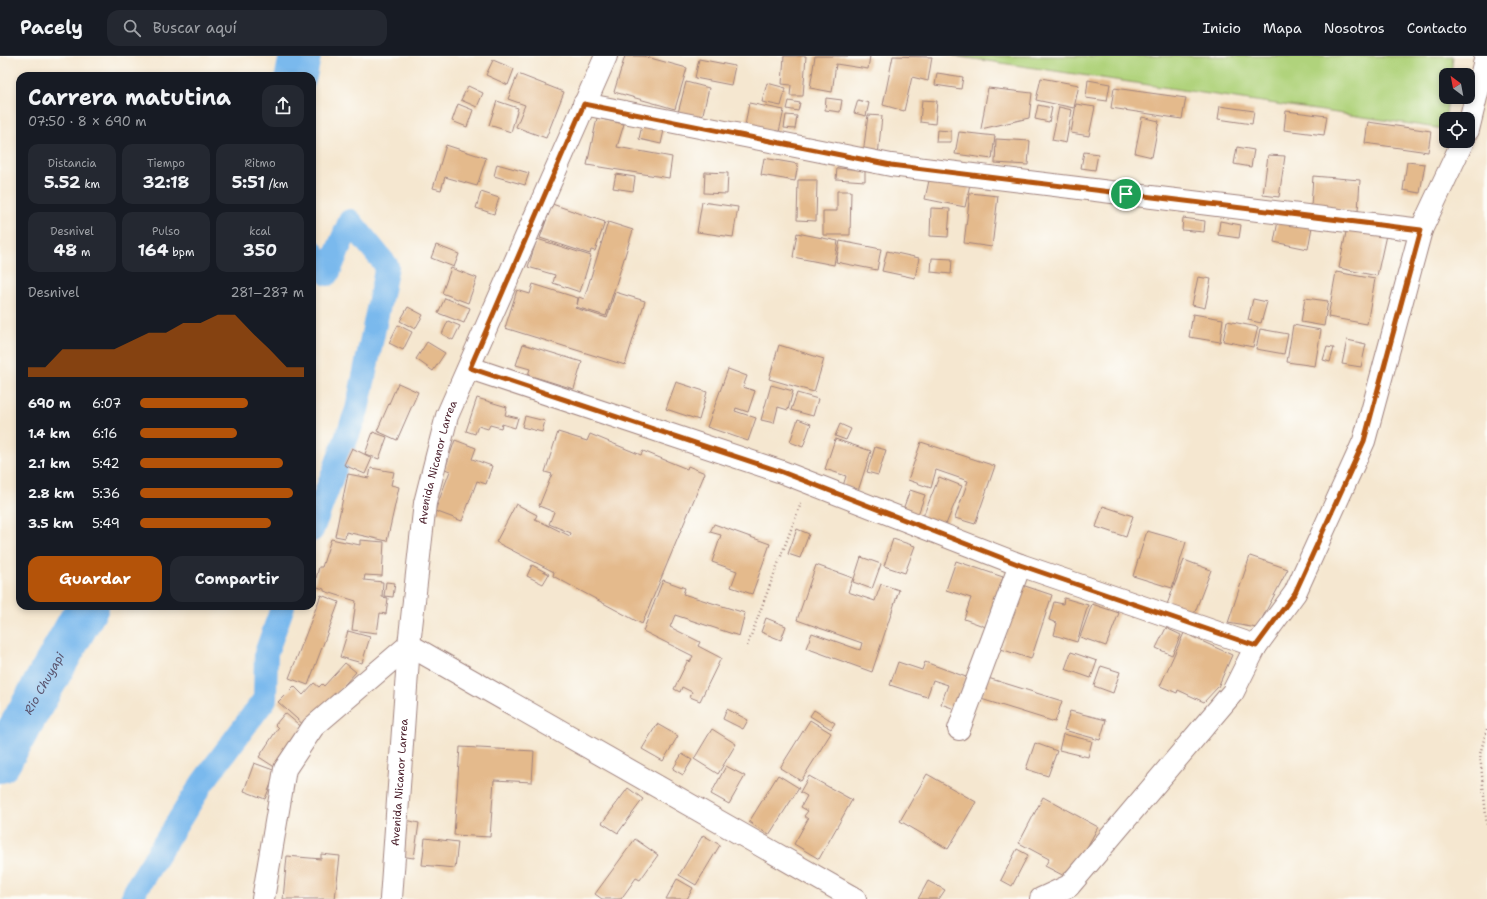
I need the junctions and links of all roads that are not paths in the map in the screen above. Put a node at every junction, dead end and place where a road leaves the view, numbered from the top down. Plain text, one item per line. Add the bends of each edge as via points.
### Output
1 (606, 56) edge
2 (1486, 56) edge
3 (584, 104) junction
4 (1472, 112) edge
5 (1460, 148) edge
6 (1421, 230) junction
7 (470, 368) junction
8 (1020, 565) junction
9 (409, 645) junction
10 (1256, 646) junction
11 (959, 729) dead end
12 (842, 896) edge
13 (263, 899) edge
14 (391, 899) edge
15 (1041, 899) edge

1 - 3 street, Avenida Nicanor Larrea
2 - 4 street
3 - 6 street via 891,165
3 - 7 street, Avenida Nicanor Larrea
5 - 6 street
6 - 10 street via 1364,441 1295,593
7 - 8 street via 782,472
7 - 9 street, Avenida Nicanor Larrea via 447,416 425,502
8 - 10 street
8 - 11 street
9 - 12 street
9 - 13 street via 313,727 285,769
9 - 14 street, Avenida Nicanor Larrea
10 - 15 street via 1233,692 1069,886

